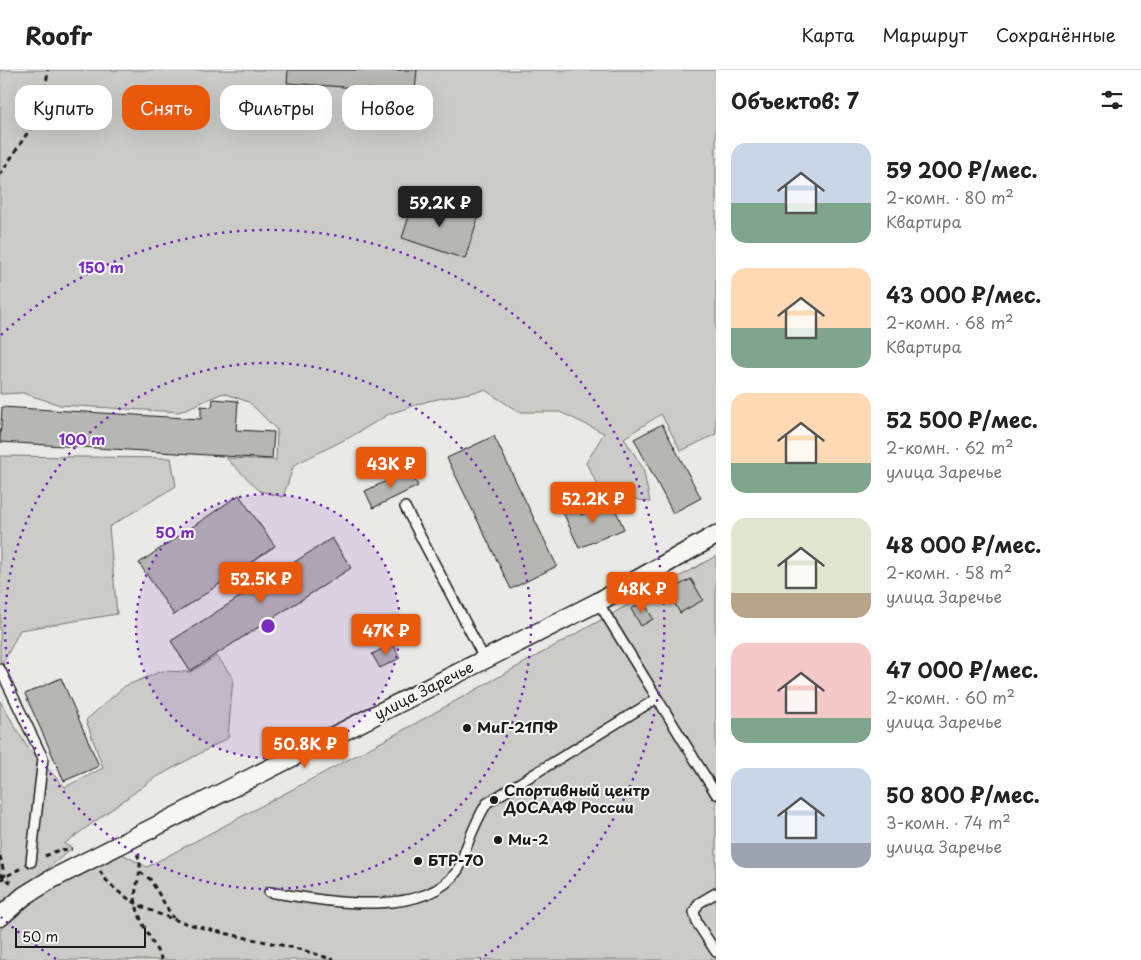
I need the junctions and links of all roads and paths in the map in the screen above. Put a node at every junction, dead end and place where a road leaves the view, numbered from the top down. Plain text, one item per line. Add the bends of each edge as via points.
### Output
1 (48, 70) edge
2 (0, 175) edge
3 (404, 507) dead end
4 (716, 535) edge
5 (598, 602) junction
6 (485, 660) junction
7 (0, 669) edge
8 (656, 699) junction
9 (716, 794) edge
10 (130, 841) junction
11 (0, 856) edge
12 (93, 859) junction
13 (31, 862) junction
14 (140, 872) junction
15 (5, 876) junction
16 (0, 880) edge
17 (269, 892) dead end
18 (716, 893) edge
19 (135, 902) junction
20 (0, 917) edge
21 (174, 919) junction
22 (716, 952) edge
23 (162, 960) edge
24 (334, 960) edge

1 - 2 path via 43,109
3 - 6 lane
4 - 5 street, улица Заречье
5 - 6 street, улица Заречье
5 - 8 lane
6 - 10 street, улица Заречье
7 - 13 lane via 43,758
8 - 9 lane
8 - 17 lane via 487,803 458,870 433,891 417,898 386,902 330,902
10 - 12 street, улица Заречье
10 - 14 path via 140,859
11 - 15 path
12 - 13 path via 79,849 66,849
12 - 19 path via 106,881
12 - 20 street, улица Заречье via 35,889
13 - 15 path
14 - 19 path
14 - 21 path via 150,879
15 - 16 path
18 - 22 lane via 699,903 694,912 696,923
19 - 21 path
19 - 23 path
21 - 24 path via 206,930 296,948

